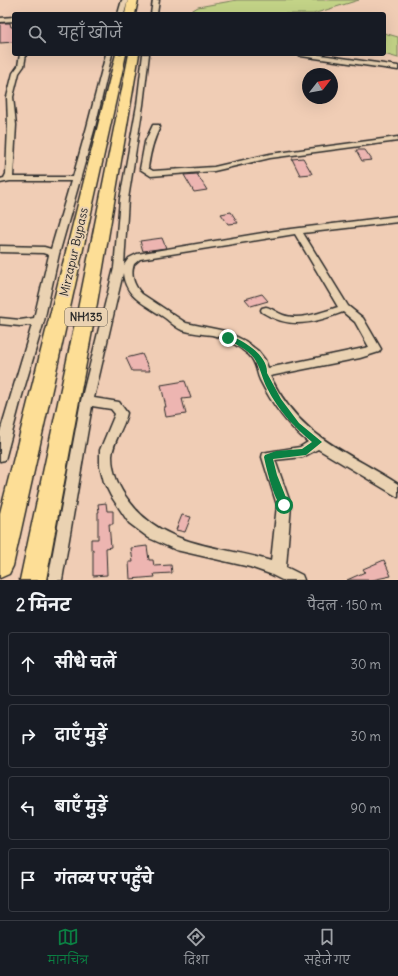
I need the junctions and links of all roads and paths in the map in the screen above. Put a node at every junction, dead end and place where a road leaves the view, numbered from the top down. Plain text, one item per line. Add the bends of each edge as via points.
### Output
1 (125, 0) edge
2 (133, 0) edge
3 (156, 0) edge
4 (122, 12) edge
5 (130, 12) edge
6 (154, 12) edge
7 (12, 19) edge
8 (0, 20) edge
9 (22, 56) edge
10 (108, 56) edge
11 (121, 56) edge
12 (134, 56) edge
13 (146, 56) edge
14 (315, 56) edge
15 (398, 68) edge
16 (156, 127) dead end
17 (398, 139) edge
18 (129, 172) junction
19 (146, 172) junction
20 (76, 178) junction
21 (4, 180) edge
22 (398, 219) edge
23 (297, 231) junction
24 (0, 249) edge
25 (54, 254) junction
26 (344, 308) junction
27 (266, 310) dead end
28 (0, 321) edge
29 (39, 321) junction
30 (263, 373) junction
31 (87, 401) junction
32 (5, 421) edge
33 (318, 442) junction
34 (0, 456) edge
35 (398, 491) edge
36 (0, 566) edge
37 (278, 570) junction
38 (33, 580) edge
39 (55, 580) edge
40 (297, 580) edge

1 - 4 street
2 - 5 highway
3 - 6 street
7 - 8 street
9 - 21 street via 10,97 11,163
10 - 20 street
11 - 36 highway, Mirzapur Bypass / NH135
12 - 38 highway, NH135
13 - 18 street
14 - 15 street
16 - 19 street via 149,140 144,169
17 - 19 street via 270,156 214,169 155,174
18 - 19 street
18 - 31 street via 118,268
20 - 21 street
20 - 25 street
22 - 23 street
23 - 26 street
23 - 30 street via 137,257 131,259 128,265 129,283 139,296 186,328 222,334 250,350 260,360 264,368
24 - 25 street via 44,250
25 - 29 street
26 - 27 street via 322,316 300,319 283,319
26 - 30 street via 359,320 375,349
28 - 29 street
29 - 32 street
30 - 33 street via 296,425
31 - 37 street via 115,405 121,413 108,442 106,458 115,492 136,522 148,531 182,546
31 - 39 street
32 - 34 street
33 - 35 street
33 - 37 street via 303,452 268,457 284,505
37 - 40 street

